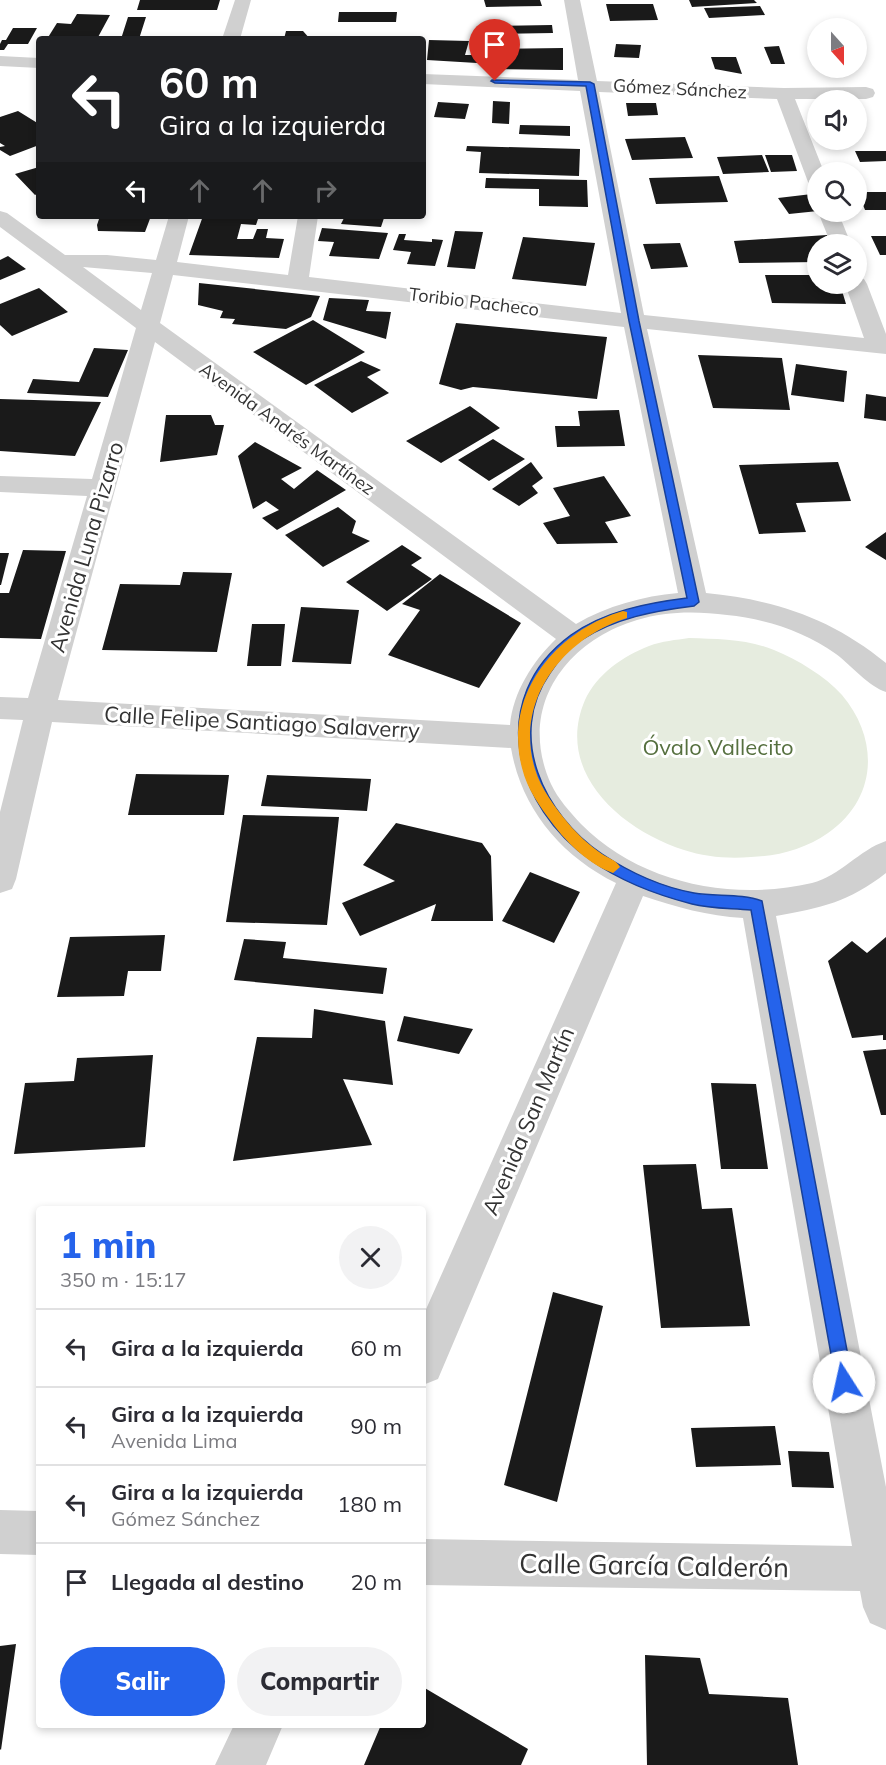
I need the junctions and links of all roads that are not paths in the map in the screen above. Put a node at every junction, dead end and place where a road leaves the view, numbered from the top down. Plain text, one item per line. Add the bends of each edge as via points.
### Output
1 (243, 0) edge
2 (572, 0) edge
3 (232, 36) edge
4 (0, 61) edge
5 (36, 63) edge
6 (426, 79) edge
7 (590, 84) junction
8 (784, 94) junction
9 (807, 94) edge
10 (810, 162) edge
11 (0, 218) edge
12 (178, 219) edge
13 (308, 219) edge
14 (62, 261) junction
15 (165, 267) junction
16 (298, 281) junction
17 (860, 294) edge
18 (634, 321) junction
19 (148, 328) junction
20 (883, 346) edge
21 (0, 484) edge
22 (102, 488) junction
23 (694, 602) junction
24 (575, 638) junction
25 (886, 681) edge
26 (0, 708) edge
27 (40, 710) junction
28 (524, 737) junction
29 (886, 854) edge
30 (0, 879) edge
31 (634, 879) junction
32 (757, 905) junction
33 (426, 1357) edge
34 (0, 1532) edge
35 (36, 1533) edge
36 (426, 1562) edge
37 (884, 1582) edge
38 (258, 1728) edge
39 (240, 1765) edge

1 - 3 street
2 - 7 street
4 - 5 street
6 - 7 street, Gómez Sánchez
7 - 8 street, Gómez Sánchez
7 - 18 street
8 - 9 street, Gómez Sánchez
8 - 10 street
11 - 14 street, Avenida Andrés Martínez
12 - 15 street, Avenida Luna Pizarro
13 - 16 street
14 - 15 street, Toribio Pacheco
14 - 19 street, Avenida Andrés Martínez
15 - 16 street, Toribio Pacheco
15 - 19 street, Avenida Luna Pizarro
16 - 18 street, Toribio Pacheco
17 - 20 street
18 - 20 street, Toribio Pacheco
18 - 23 street
19 - 22 street, Avenida Luna Pizarro
19 - 24 street, Avenida Andrés Martínez
21 - 22 street
22 - 27 street, Avenida Luna Pizarro
23 - 24 street via 650,607 610,619
23 - 25 street via 746,606 798,621 845,645
24 - 28 street via 537,682 527,708
26 - 27 street, Calle Felipe Santiago Salaverry
27 - 28 street, Calle Felipe Santiago Salaverry
27 - 30 street, Avenida Luna Pizarro
28 - 31 street via 528,768 542,800 596,857
29 - 32 street via 864,874 815,896
31 - 32 street via 694,899
31 - 33 street, Avenida San Martín
32 - 37 street
34 - 35 street
36 - 37 street, Calle García Calderón
38 - 39 street

